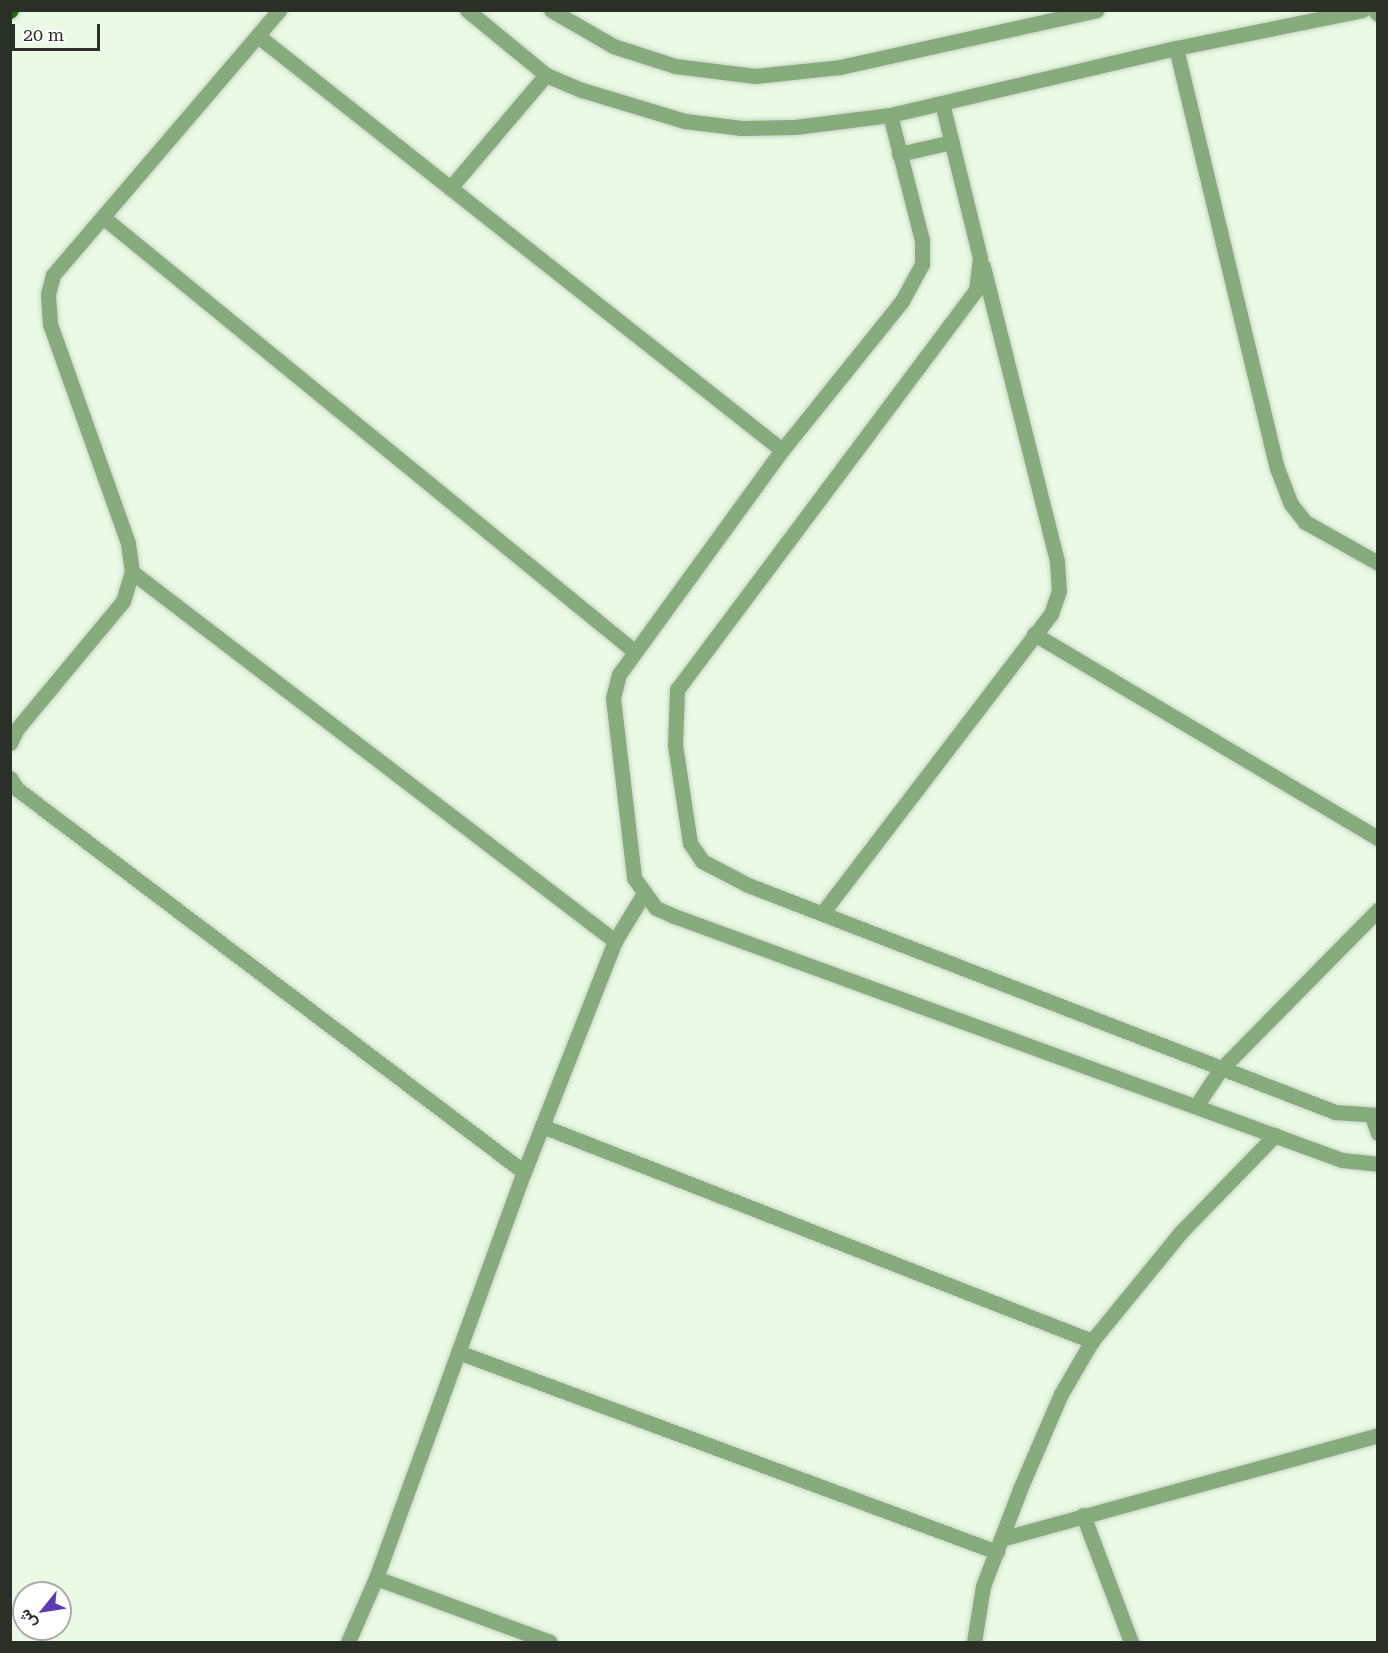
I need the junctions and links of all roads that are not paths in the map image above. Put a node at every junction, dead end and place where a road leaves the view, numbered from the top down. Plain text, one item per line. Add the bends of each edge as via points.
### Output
1 (279, 10) edge
2 (467, 10) edge
3 (551, 10) edge
4 (1097, 10) edge
5 (1362, 10) edge
6 (1374, 10) edge
7 (1377, 14) edge
8 (258, 36) junction
9 (1176, 48) junction
10 (546, 75) junction
11 (942, 103) junction
12 (890, 116) junction
13 (952, 141) junction
14 (899, 154) junction
15 (450, 188) junction
16 (104, 218) junction
17 (980, 258) junction
18 (782, 450) junction
19 (1377, 563) edge
20 (132, 572) junction
21 (1034, 634) junction
22 (634, 651) junction
23 (10, 743) edge
24 (10, 778) edge
25 (1377, 838) edge
26 (643, 895) junction
27 (1377, 910) edge
28 (822, 912) junction
29 (615, 941) junction
30 (1220, 1070) junction
31 (1197, 1106) junction
32 (1375, 1115) edge
33 (542, 1126) junction
34 (1377, 1132) edge
35 (1275, 1135) junction
36 (1377, 1164) edge
37 (524, 1172) junction
38 (1092, 1341) junction
39 (458, 1352) junction
40 (1377, 1435) edge
41 (1083, 1515) junction
42 (999, 1545) junction
43 (376, 1578) junction
44 (348, 1642) edge
45 (550, 1642) edge
46 (975, 1642) edge
47 (1131, 1642) edge

1 - 8 street
2 - 10 street
3 - 4 street via 613,46 665,63 755,76 840,67
5 - 9 street
6 - 7 street
8 - 15 street
8 - 16 street
9 - 11 street
9 - 19 street via 1276,468 1291,504 1305,522
10 - 12 street via 685,121 742,128 795,127
10 - 15 street
11 - 12 street
11 - 13 street
12 - 14 street
13 - 14 street
13 - 17 street
14 - 18 street via 922,241 922,264 902,301
15 - 18 street
16 - 20 street via 53,275 48,309 128,543
16 - 22 street
17 - 21 street via 1057,561 1059,591 1051,614
17 - 28 street via 976,290 962,312 677,689 675,744 690,843 702,861 720,873
18 - 22 street
20 - 23 street via 123,601 16,730
20 - 29 street
21 - 25 street
21 - 28 street
22 - 26 street via 619,674 613,698 630,860
24 - 37 street via 17,789
26 - 29 street
26 - 31 street via 674,916
27 - 30 street
28 - 30 street
29 - 33 street
30 - 31 street
30 - 32 street via 1335,1112
31 - 35 street
32 - 34 street
33 - 37 street
33 - 38 street
35 - 36 street via 1342,1160
35 - 38 street via 1181,1232
37 - 39 street
38 - 42 street via 1061,1394
39 - 42 street
39 - 43 street
40 - 41 street
41 - 42 street
41 - 47 street
42 - 46 street via 983,1586
43 - 44 street
43 - 45 street

